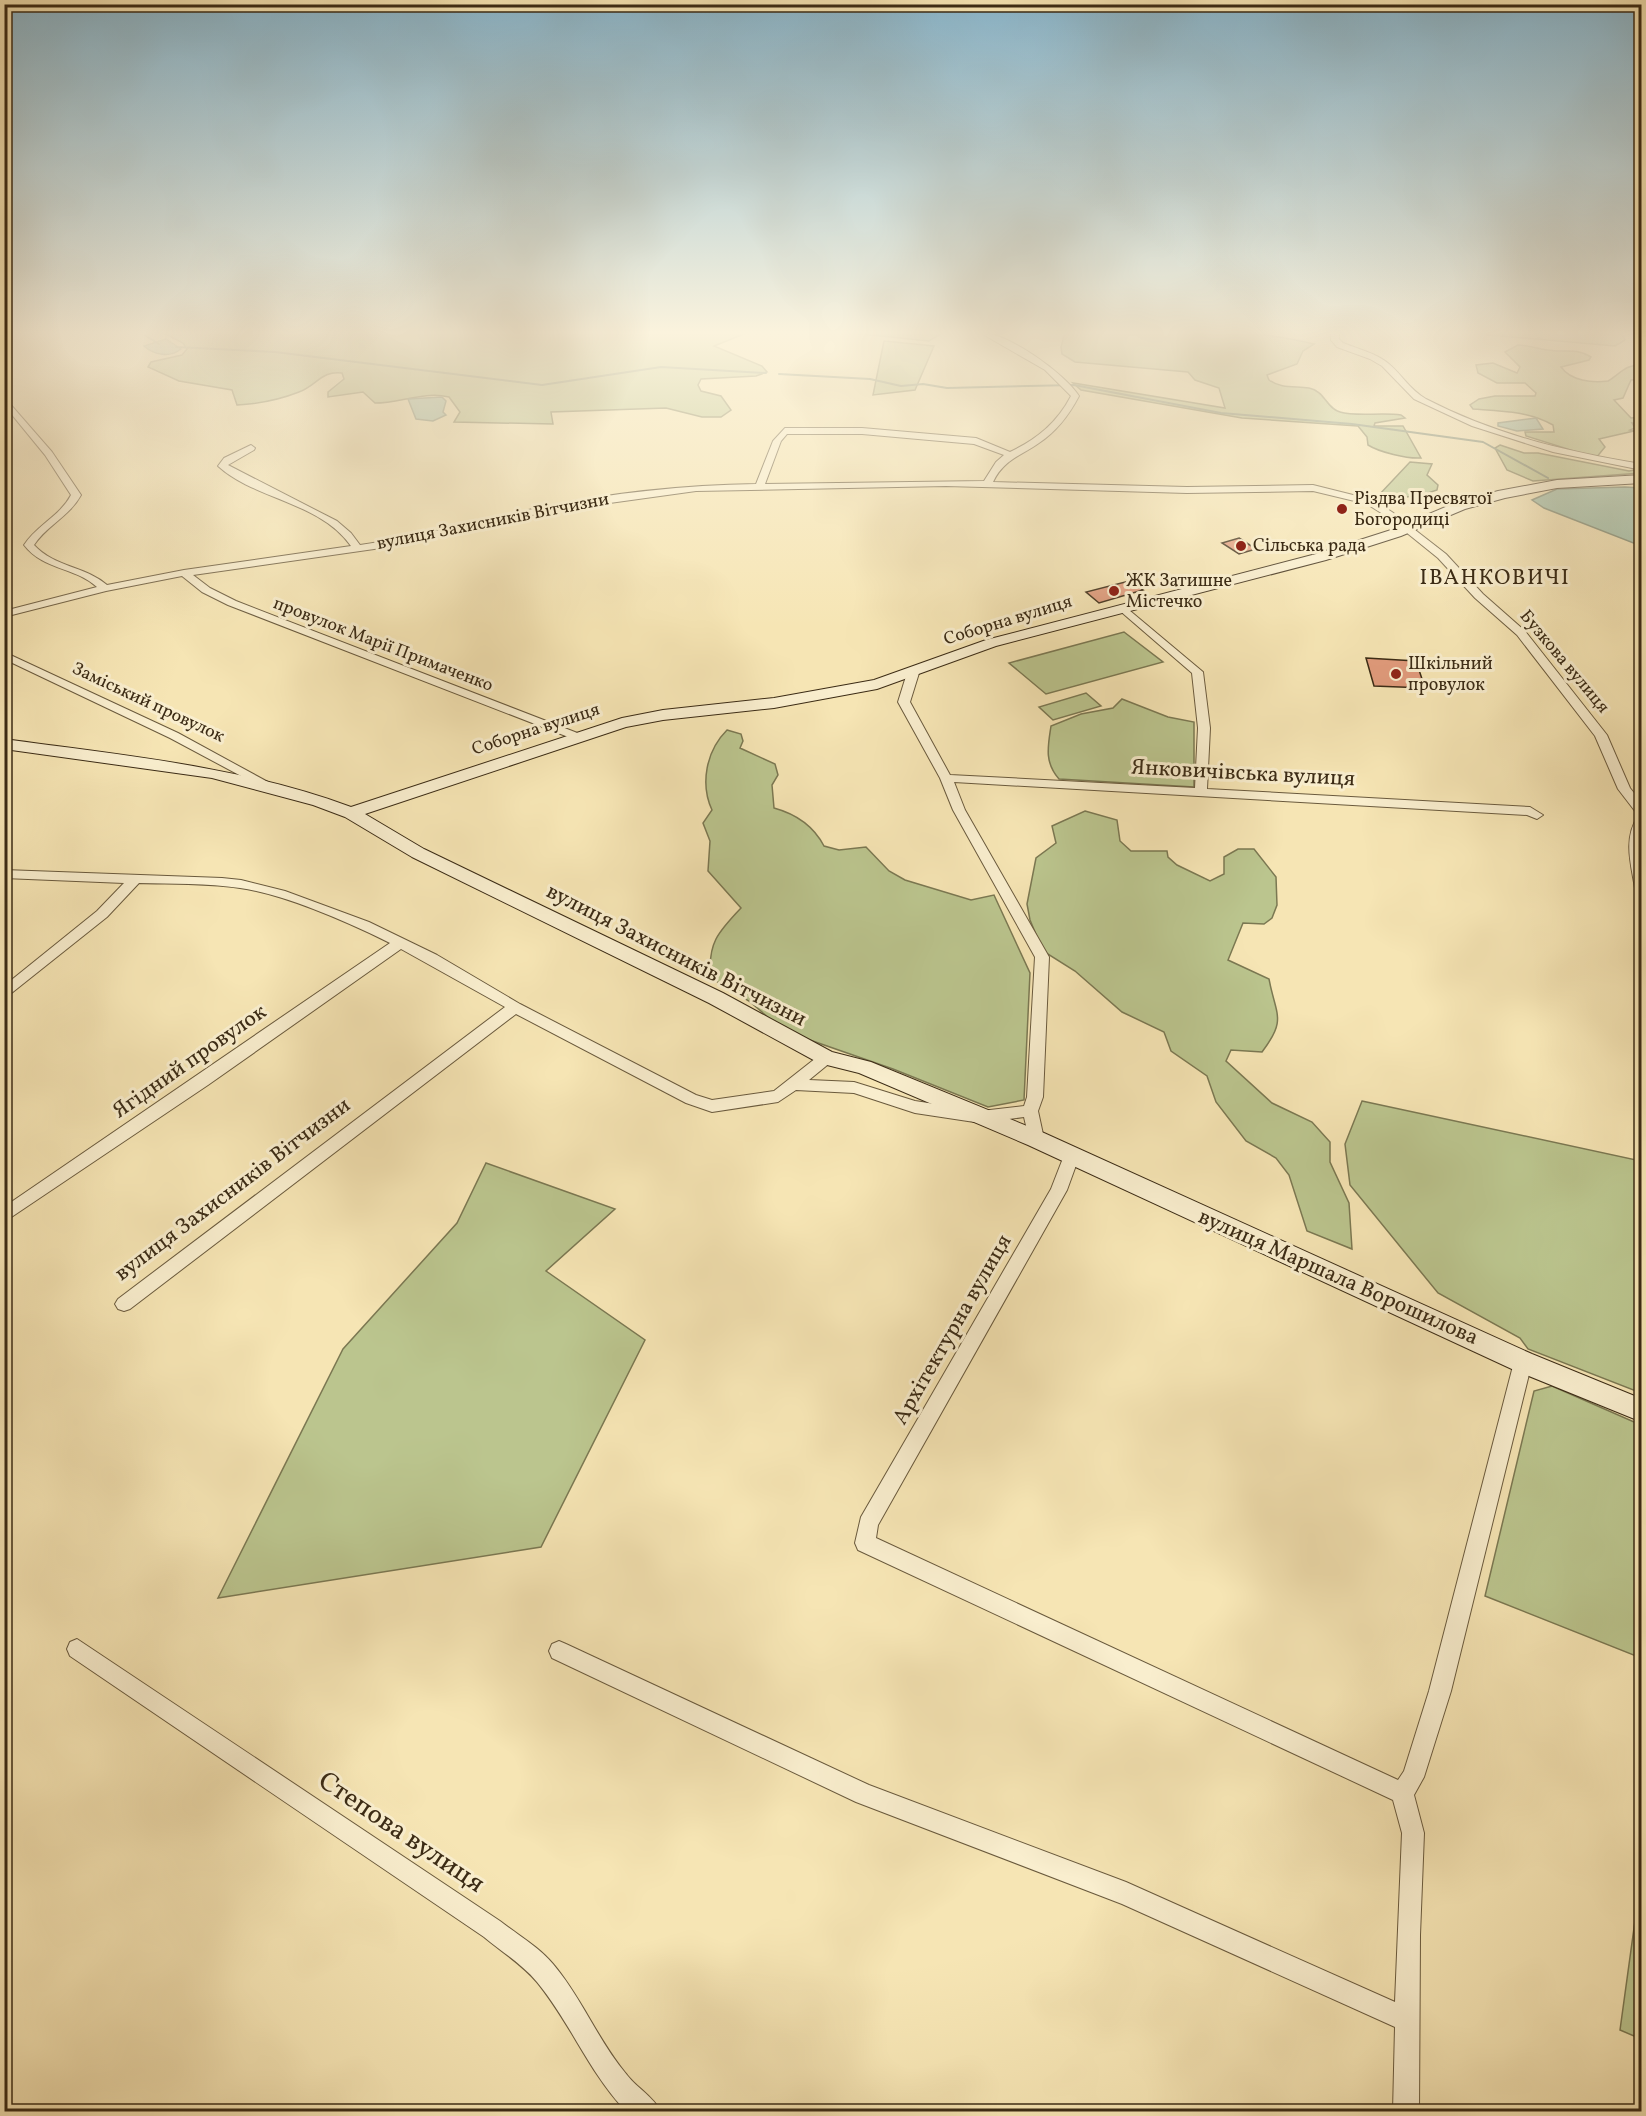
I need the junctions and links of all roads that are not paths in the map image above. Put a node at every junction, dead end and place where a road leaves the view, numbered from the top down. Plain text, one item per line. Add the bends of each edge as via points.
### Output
1 (28, 431) edge
2 (1049, 431) edge
3 (1492, 431) edge
4 (251, 447) dead end
5 (1008, 454) junction
6 (1641, 467) edge
7 (1641, 479) edge
8 (988, 483) junction
9 (759, 487) junction
10 (1409, 528) junction
11 (357, 548) junction
12 (184, 573) junction
13 (105, 588) junction
14 (1123, 608) junction
15 (4, 614) edge
16 (4, 655) edge
17 (913, 673) junction
18 (576, 736) junction
19 (4, 744) edge
20 (946, 778) junction
21 (273, 788) junction
22 (1202, 792) junction
23 (1641, 812) edge
24 (351, 813) junction
25 (1537, 815) dead end
26 (1641, 819) edge
27 (4, 874) edge
28 (135, 879) junction
29 (1641, 888) edge
30 (400, 942) junction
31 (4, 994) edge
32 (515, 1007) junction
33 (826, 1058) junction
34 (793, 1084) junction
35 (1030, 1111) junction
36 (981, 1117) junction
37 (1036, 1139) junction
38 (1071, 1157) junction
39 (4, 1216) edge
40 (124, 1304) dead end
41 (1523, 1362) junction
42 (1641, 1412) edge
43 (76, 1649) dead end
44 (559, 1651) dead end
45 (1401, 1794) junction
46 (1407, 2020) junction
47 (648, 2112) edge
48 (1406, 2112) edge

1 - 13 street via 49,454 76,495 59,520 33,537 29,545 47,562 98,581
2 - 5 street
3 - 6 street via 1555,452
4 - 11 street via 227,460 224,466 342,530
5 - 8 street
5 - 9 street via 976,441 862,431 785,431 777,441
7 - 10 street, Соборна вулиця via 1557,484 1503,494 1451,509
8 - 9 street, вулиця Захисників Вітчизни
8 - 10 street, вулиця Захисників Вітчизни via 1188,490 1313,488 1371,502
9 - 11 street, вулиця Захисників Вітчизни via 696,488 545,509
10 - 14 street, Соборна вулиця via 1322,557
10 - 23 street, Бузкова вулиця via 1521,633 1569,691 1601,735 1624,789
11 - 12 street, вулиця Захисників Вітчизни
12 - 13 street, вулиця Захисників Вітчизни
12 - 18 street, провулок Марії Примаченко via 232,603
13 - 15 street, вулиця Захисників Вітчизни
14 - 17 street, Соборна вулиця via 990,643
14 - 22 street via 1197,672 1204,728
16 - 21 street, Заміський провулок via 212,752
17 - 18 street, Соборна вулиця via 837,692 663,715
17 - 20 street via 904,702
18 - 24 street, Соборна вулиця
19 - 21 street, вулиця Захисників Вітчизни via 213,773
20 - 22 street, Янковичівська вулиця
20 - 35 street via 959,810 1042,957 1035,1097
21 - 24 street, вулиця Захисників Вітчизни
22 - 25 street, Янковичівська вулиця via 1530,811
24 - 33 street, вулиця Захисників Вітчизни via 418,853 716,998
26 - 29 street via 1636,827
27 - 28 street
28 - 30 street via 241,884 280,894
28 - 31 street via 102,914
30 - 32 street
30 - 39 street, Ягідний провулок
32 - 34 street via 712,1106 778,1096
32 - 40 street, вулиця Захисників Вітчизни
33 - 34 street
33 - 36 street, вулиця Захисників Вітчизни via 864,1067
34 - 36 street via 854,1088 915,1107
35 - 36 street
35 - 37 street
36 - 37 street, вулиця Маршала Ворошилова
37 - 38 street, вулиця Маршала Ворошилова
38 - 41 street, вулиця Маршала Ворошилова
38 - 45 street, Архітектурна вулиця via 1059,1190 868,1523 865,1543
41 - 42 street, вулиця Маршала Ворошилова
41 - 45 street via 1440,1691 1413,1777
43 - 47 street, Степова вулиця via 492,1929 545,1972 605,2067
44 - 46 street via 864,1794 1126,1894
45 - 46 street via 1413,1833
46 - 48 street

